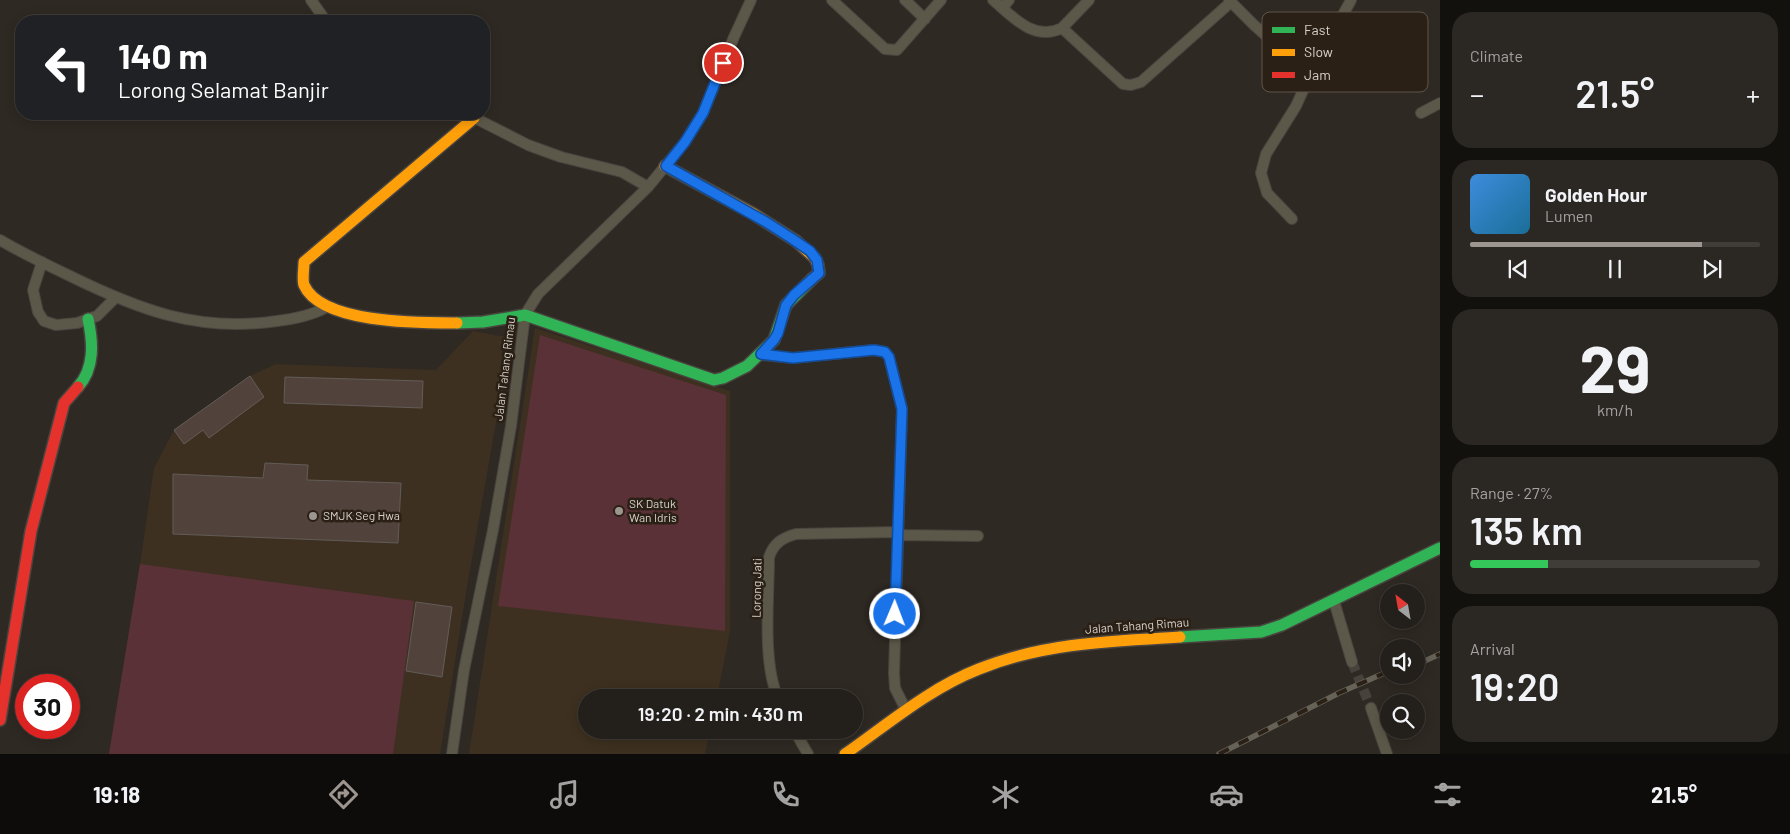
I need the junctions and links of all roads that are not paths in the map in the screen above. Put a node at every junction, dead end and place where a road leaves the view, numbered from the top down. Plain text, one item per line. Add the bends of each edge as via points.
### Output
1 (311, 0) edge
2 (751, 0) edge
3 (832, 0) edge
4 (905, 0) edge
5 (941, 0) edge
6 (993, 0) edge
7 (1090, 0) edge
8 (1352, 0) edge
9 (1230, 1) edge
10 (1006, 4) edge
11 (1345, 12) edge
12 (322, 15) edge
13 (925, 18) junction
14 (1062, 28) junction
15 (1262, 32) edge
16 (1302, 92) edge
17 (1440, 103) edge
18 (1421, 113) dead end
19 (466, 120) edge
20 (479, 120) edge
21 (666, 166) junction
22 (648, 186) junction
23 (1292, 219) dead end
24 (0, 240) edge
25 (42, 262) junction
26 (115, 298) junction
27 (324, 308) junction
28 (525, 315) junction
29 (88, 319) junction
30 (761, 354) junction
31 (897, 534) junction
32 (978, 536) dead end
33 (1440, 548) edge
34 (1334, 601) junction
35 (1352, 662) tunnel mouth
36 (775, 689) edge
37 (1372, 708) tunnel mouth
38 (906, 710) junction
39 (0, 720) edge
40 (799, 739) edge
41 (452, 754) edge
42 (808, 754) edge
43 (845, 754) edge
44 (1387, 754) edge

1 - 12 street
2 - 21 street, Jalan Tahang Rimau via 703,113
3 - 13 street via 885,49 897,50
4 - 13 street
5 - 13 street
6 - 10 street
7 - 14 street
8 - 11 street
9 - 14 street via 1155,70 1132,86 1123,84
9 - 15 street
10 - 14 street via 1023,26 1040,33
16 - 23 street via 1266,154 1262,173 1267,193
17 - 18 street
19 - 27 street via 304,262 301,281 307,292
20 - 22 street via 528,145 560,157 622,172
21 - 22 street, Jalan Tahang Rimau
21 - 30 street via 766,222 810,251 817,260 819,273 790,300 774,340
22 - 28 street, Jalan Tahang Rimau via 538,294
24 - 25 street
25 - 26 street
25 - 29 street via 33,290 38,312 44,321 56,325
26 - 27 street via 196,322 254,325 294,319
26 - 29 street via 97,316
27 - 28 street via 392,322 483,322
28 - 30 street via 714,380 734,374
28 - 41 street, Jalan Tahang Rimau via 511,426 464,670
29 - 39 street via 92,357 82,383 64,403 31,531
30 - 31 street via 793,358 874,350 885,352 889,357 902,409
31 - 32 street
31 - 36 street, Lorong Jati via 796,534 786,537 772,549 769,556 769,654
31 - 38 street via 894,673 895,688
33 - 34 street, Jalan Tahang Rimau
34 - 35 street
34 - 38 street, Jalan Tahang Rimau via 1260,632 1116,640 1020,655 961,676
37 - 44 street
38 - 43 street, Jalan Tahang Rimau
40 - 42 street

